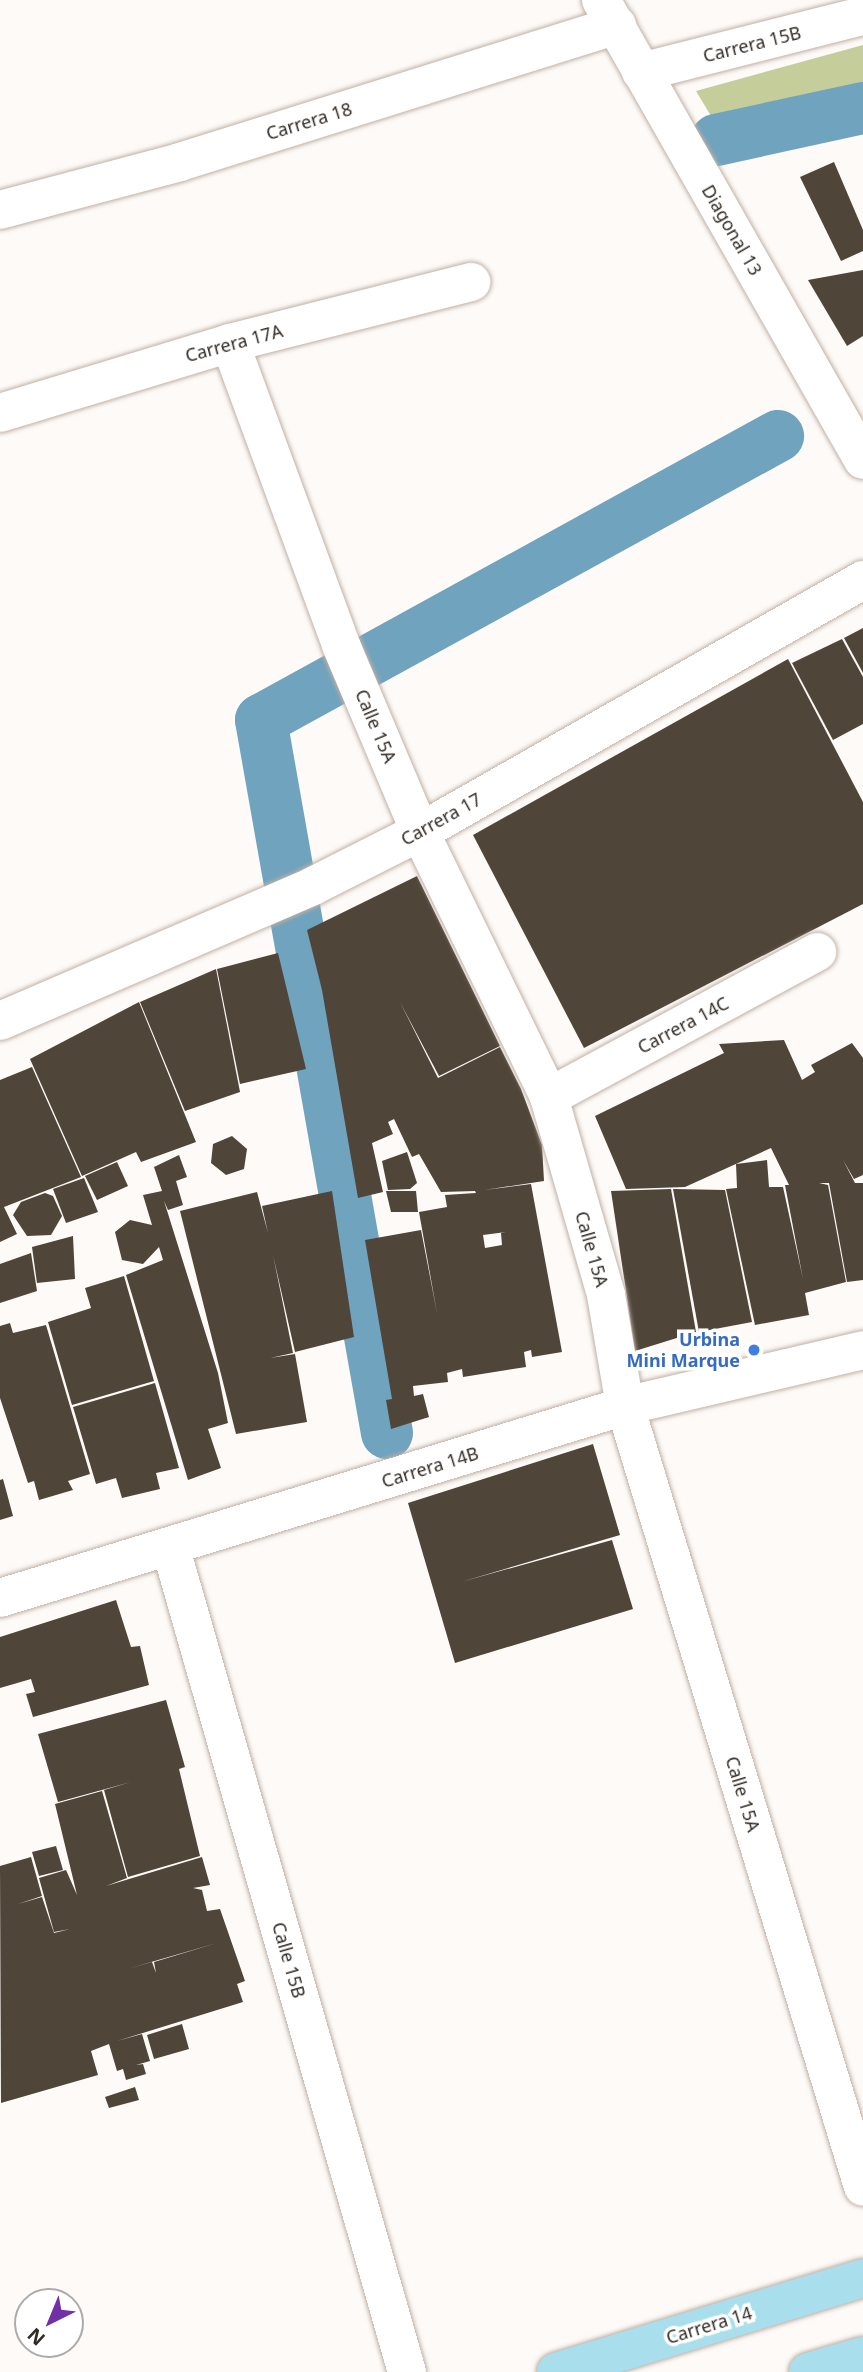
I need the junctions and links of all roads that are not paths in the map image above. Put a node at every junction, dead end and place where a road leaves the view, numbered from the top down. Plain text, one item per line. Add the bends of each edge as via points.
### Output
1 (609, 12) edge
2 (863, 16) edge
3 (642, 72) junction
4 (0, 211) edge
5 (471, 282) dead end
6 (230, 343) junction
7 (0, 413) edge
8 (863, 460) edge
9 (863, 580) edge
10 (420, 832) junction
11 (817, 953) dead end
12 (0, 1021) edge
13 (549, 1097) junction
14 (863, 1350) edge
15 (625, 1406) junction
16 (171, 1549) junction
17 (0, 1598) edge
18 (852, 2112) edge
19 (863, 2187) edge
20 (863, 2278) edge
21 (863, 2356) edge
22 (407, 2372) edge
23 (556, 2372) edge
24 (808, 2372) edge

1 - 3 street, Diagonal 13
1 - 4 street, Carrera 18 via 180,162
2 - 3 street, Carrera 15B
3 - 8 street, Diagonal 13
5 - 6 street, Carrera 17A
6 - 7 street, Carrera 17A
6 - 10 street, Calle 15A via 341,645
9 - 10 street, Carrera 17
10 - 12 street, Carrera 17 via 313,886
10 - 13 street, Calle 15A
11 - 13 street, Carrera 14C
13 - 15 street, Calle 15A via 606,1295
14 - 15 street, Carrera 14B
15 - 16 street, Carrera 14B
15 - 18 street, Calle 15A
16 - 17 street, Carrera 14B
16 - 22 street, Calle 15B
18 - 19 street, Calle 15A
20 - 23 main road, Carrera 14
21 - 24 main road

